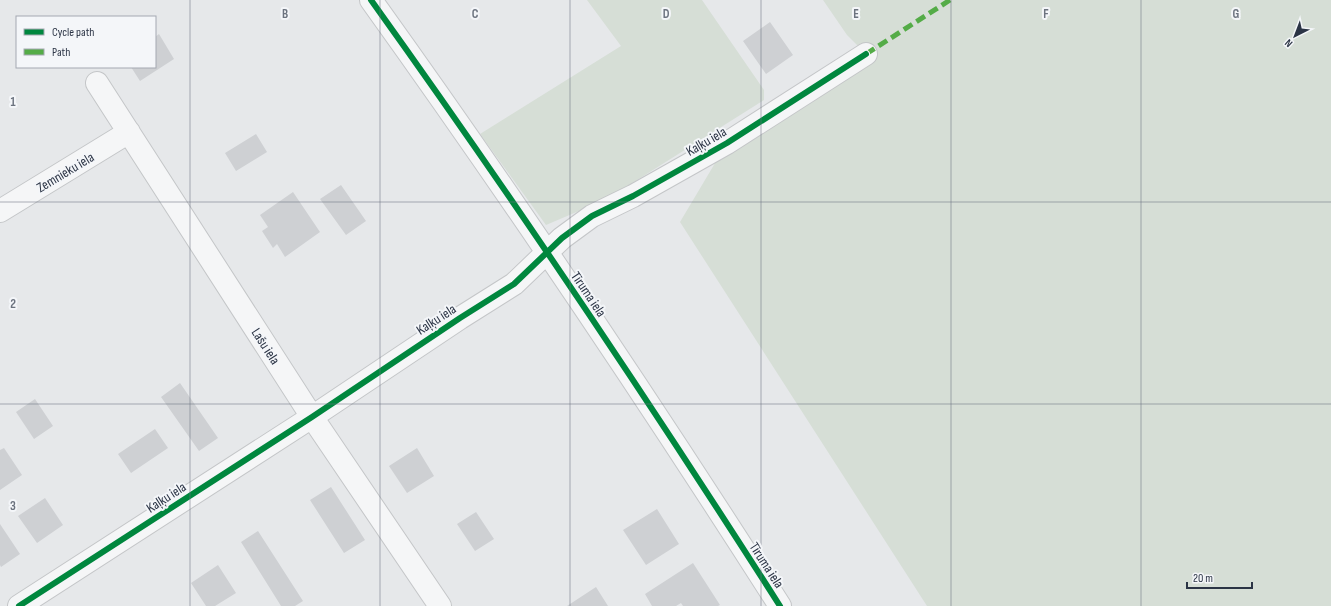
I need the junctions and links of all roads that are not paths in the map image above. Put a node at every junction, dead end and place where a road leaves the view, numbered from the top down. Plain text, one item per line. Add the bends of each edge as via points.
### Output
1 (371, 0) edge
2 (866, 54) dead end
3 (98, 83) dead end
4 (130, 132) junction
5 (0, 211) edge
6 (547, 253) junction
7 (312, 417) junction
8 (19, 606) edge
9 (440, 606) edge
10 (780, 606) edge

1 - 6 street, Tīruma iela
2 - 6 street, Kaļķu iela via 727,143 592,216 574,228
3 - 4 street, Lašu iela
4 - 5 street, Zemnieku iela
4 - 7 street, Lašu iela
6 - 7 street, Kaļķu iela via 514,284
6 - 10 street, Tīruma iela
7 - 8 street, Kaļķu iela
7 - 9 street, Lašu iela

